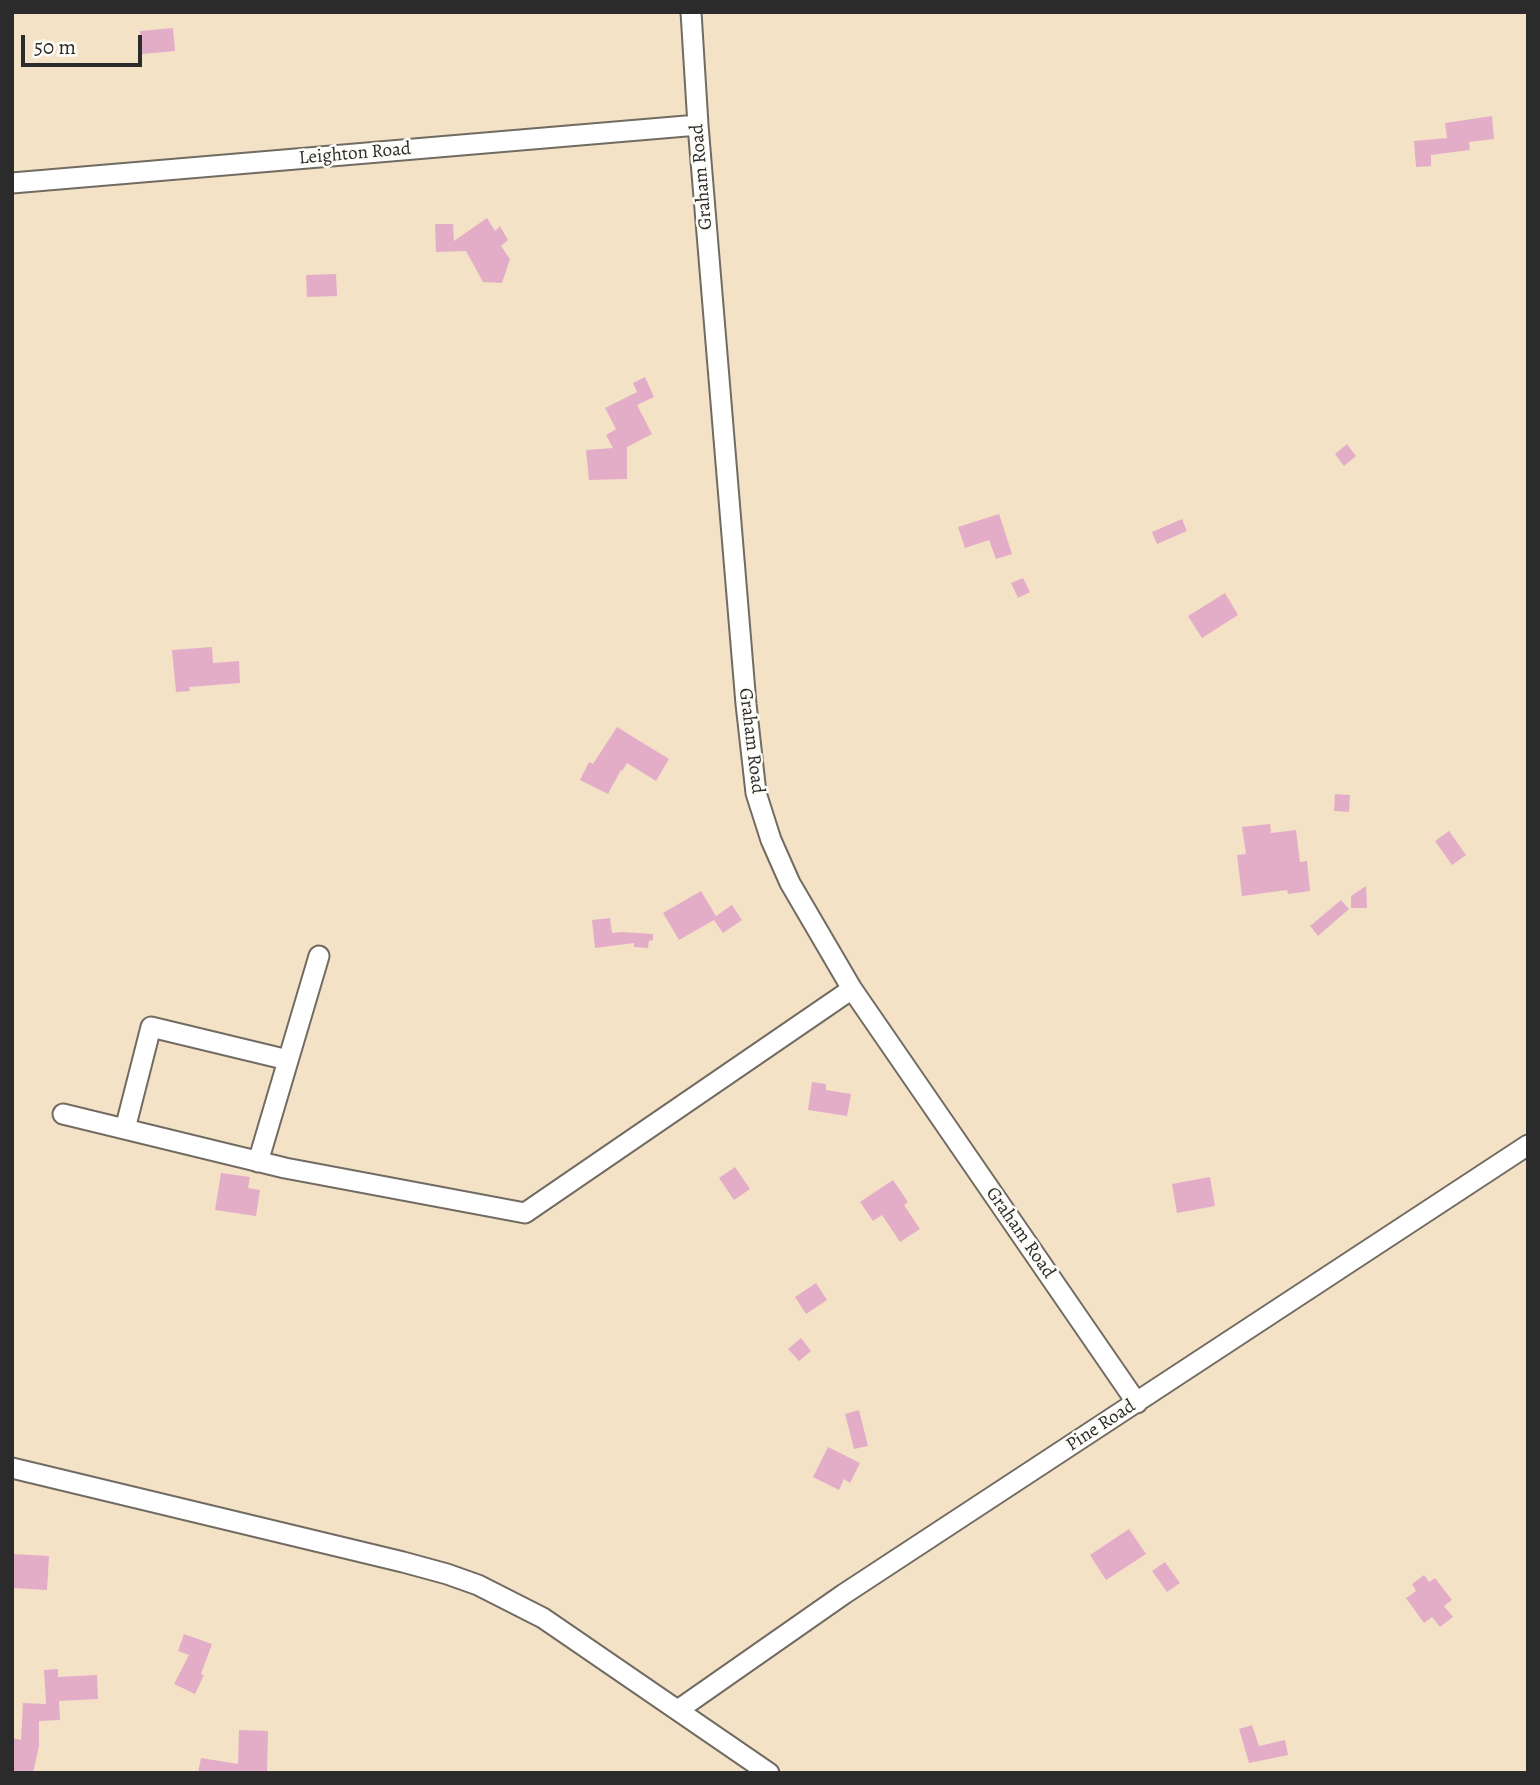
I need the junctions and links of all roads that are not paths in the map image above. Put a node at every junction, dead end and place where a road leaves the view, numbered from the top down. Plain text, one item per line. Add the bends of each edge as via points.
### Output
1 (691, 12) edge
2 (698, 125) junction
3 (12, 184) edge
4 (319, 956) dead end
5 (852, 989) junction
6 (288, 1060) junction
7 (63, 1114) dead end
8 (125, 1129) junction
9 (1528, 1145) edge
10 (258, 1162) junction
11 (1137, 1403) junction
12 (12, 1468) edge
13 (678, 1710) junction
14 (769, 1773) edge

1 - 2 street, Graham Road
2 - 3 street, Leighton Road
2 - 5 street, Graham Road via 755,793 790,883
4 - 6 street
5 - 10 street via 525,1213
5 - 11 street, Graham Road
6 - 8 street via 151,1027
6 - 10 street
7 - 8 street
8 - 10 street
9 - 11 street, Pine Road
11 - 13 street, Pine Road via 844,1594
12 - 13 street via 402,1562 478,1585 543,1618
13 - 14 street

